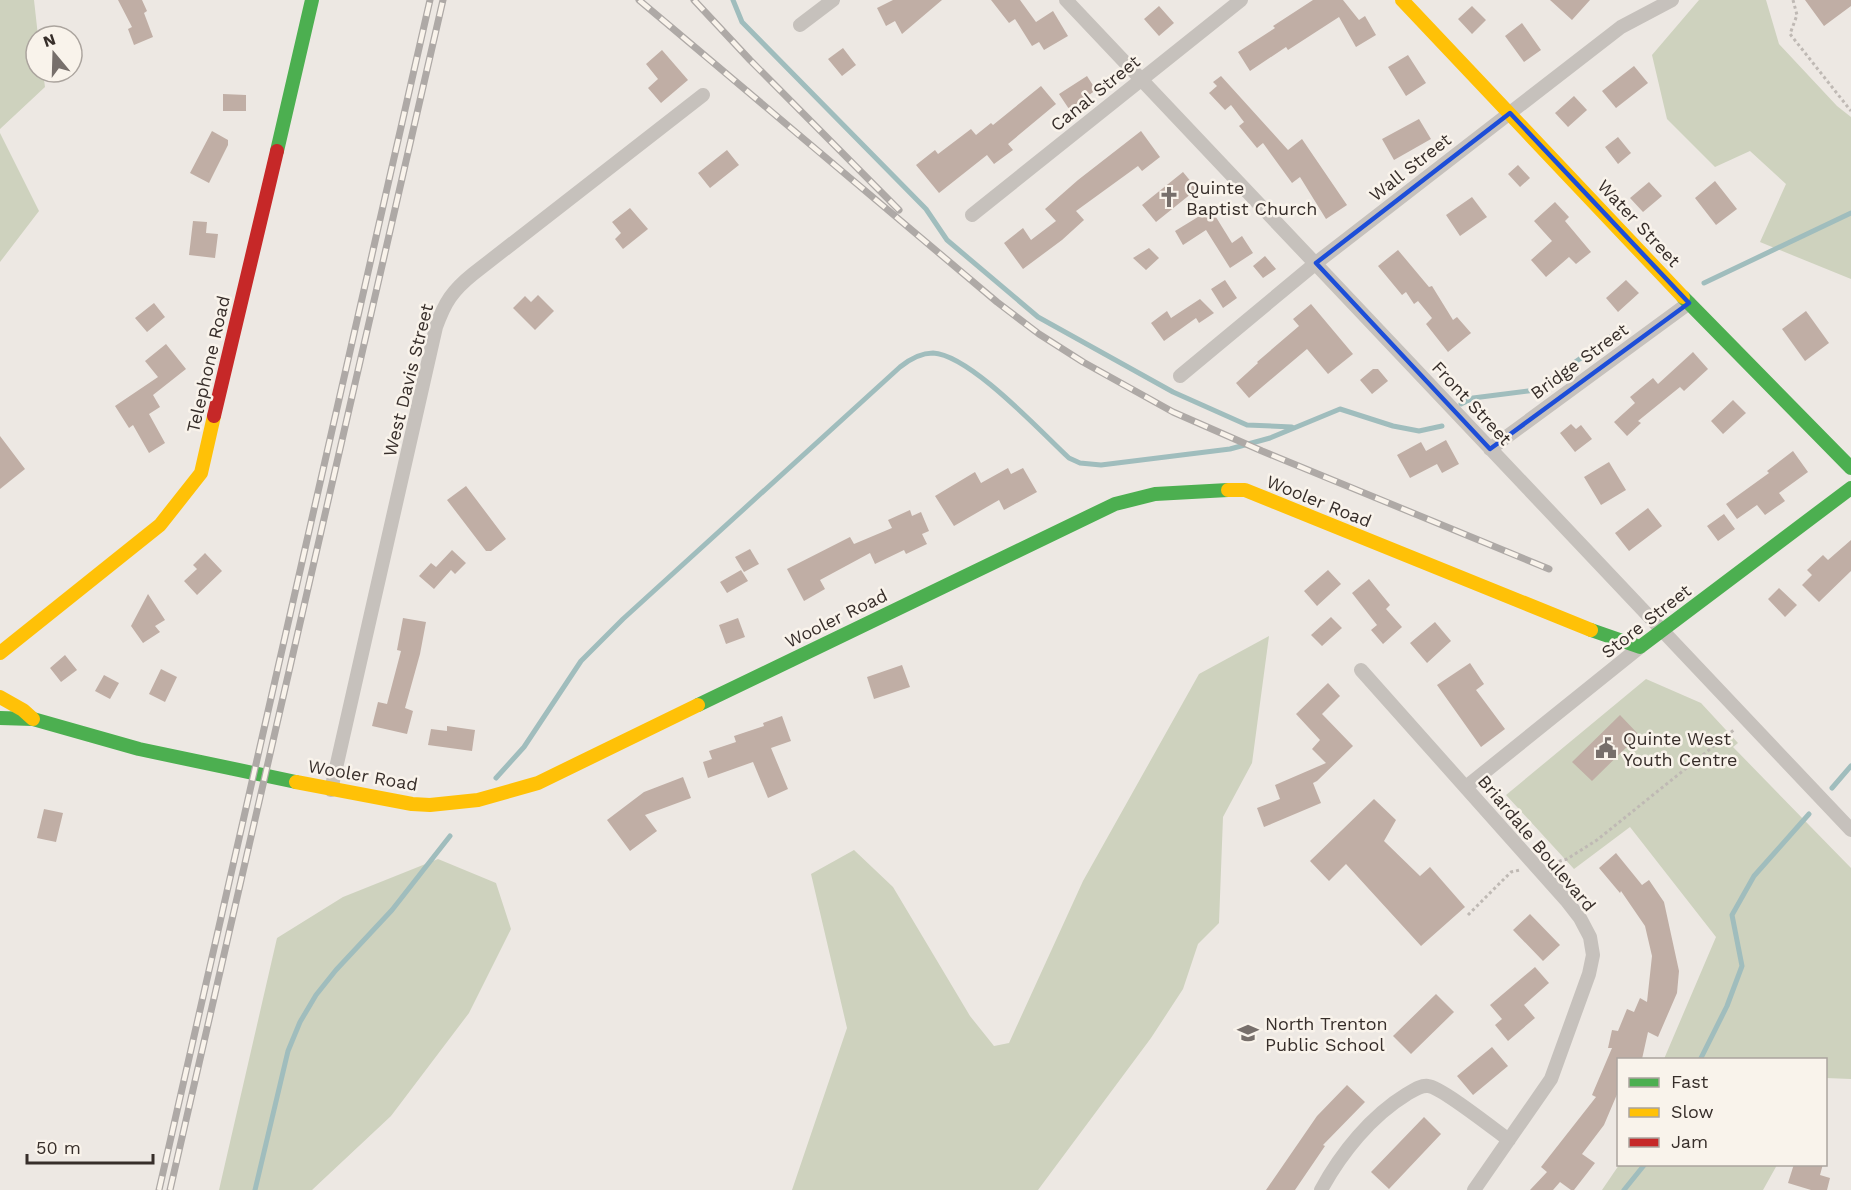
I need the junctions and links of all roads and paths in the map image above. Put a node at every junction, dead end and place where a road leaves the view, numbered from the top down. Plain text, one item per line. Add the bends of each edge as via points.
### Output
1 (312, 0) edge
2 (833, 0) edge
3 (1066, 0) edge
4 (1241, 0) edge
5 (1402, 0) edge
6 (1672, 0) edge
7 (1793, 0) edge
8 (800, 25) dead end
9 (1141, 80) junction
10 (703, 95) dead end
11 (1851, 111) edge
12 (1510, 113) junction
13 (972, 215) dead end
14 (1316, 263) junction
15 (1689, 303) junction
16 (1180, 376) dead end
17 (1490, 448) junction
18 (1851, 468) edge
19 (1851, 488) edge
20 (1662, 630) junction
21 (1640, 647) junction
22 (0, 653) edge
23 (1361, 670) dead end
24 (0, 697) edge
25 (0, 718) edge
26 (33, 719) junction
27 (1737, 728) dead end
28 (1466, 787) junction
29 (331, 790) junction
30 (1851, 830) edge
31 (1548, 864) dead end
32 (1521, 869) dead end
33 (1468, 915) dead end
34 (1509, 1140) junction
35 (1321, 1190) edge
36 (1474, 1190) edge

1 - 22 street, Telephone Road via 201,473 160,525
2 - 8 street
3 - 9 street, Front Street
4 - 9 street, Canal Street
5 - 12 street, Water Street
6 - 12 street, Wall Street via 1621,27
7 - 11 path via 1797,15 1790,34
9 - 13 street, Canal Street
9 - 14 street, Front Street
10 - 29 street, West Davis Street via 455,288 444,304
12 - 14 street, Wall Street
12 - 15 street, Water Street
14 - 16 street, Wall Street
14 - 17 street, Front Street
15 - 17 street, Bridge Street
15 - 18 street, Water Street
17 - 20 street, Front Street
19 - 20 street, Store Street
20 - 21 street, Store Street
20 - 30 street, Front Street
21 - 28 street, Store Street
21 - 29 street, Wooler Road via 1245,490 1159,494 1120,503 1079,521 538,783 478,800 430,805
23 - 28 street, Briardale Boulevard
24 - 26 street, Wooler Road
25 - 26 street, Wooler Road
26 - 29 street, Wooler Road via 139,749
27 - 31 path via 1597,840 1567,860
28 - 34 street, Briardale Boulevard via 1580,918 1590,937 1593,955 1551,1079
32 - 33 path via 1512,872
34 - 35 street via 1444,1094 1430,1086 1420,1086 1386,1109 1364,1131 1341,1157
34 - 36 street, Briardale Boulevard

